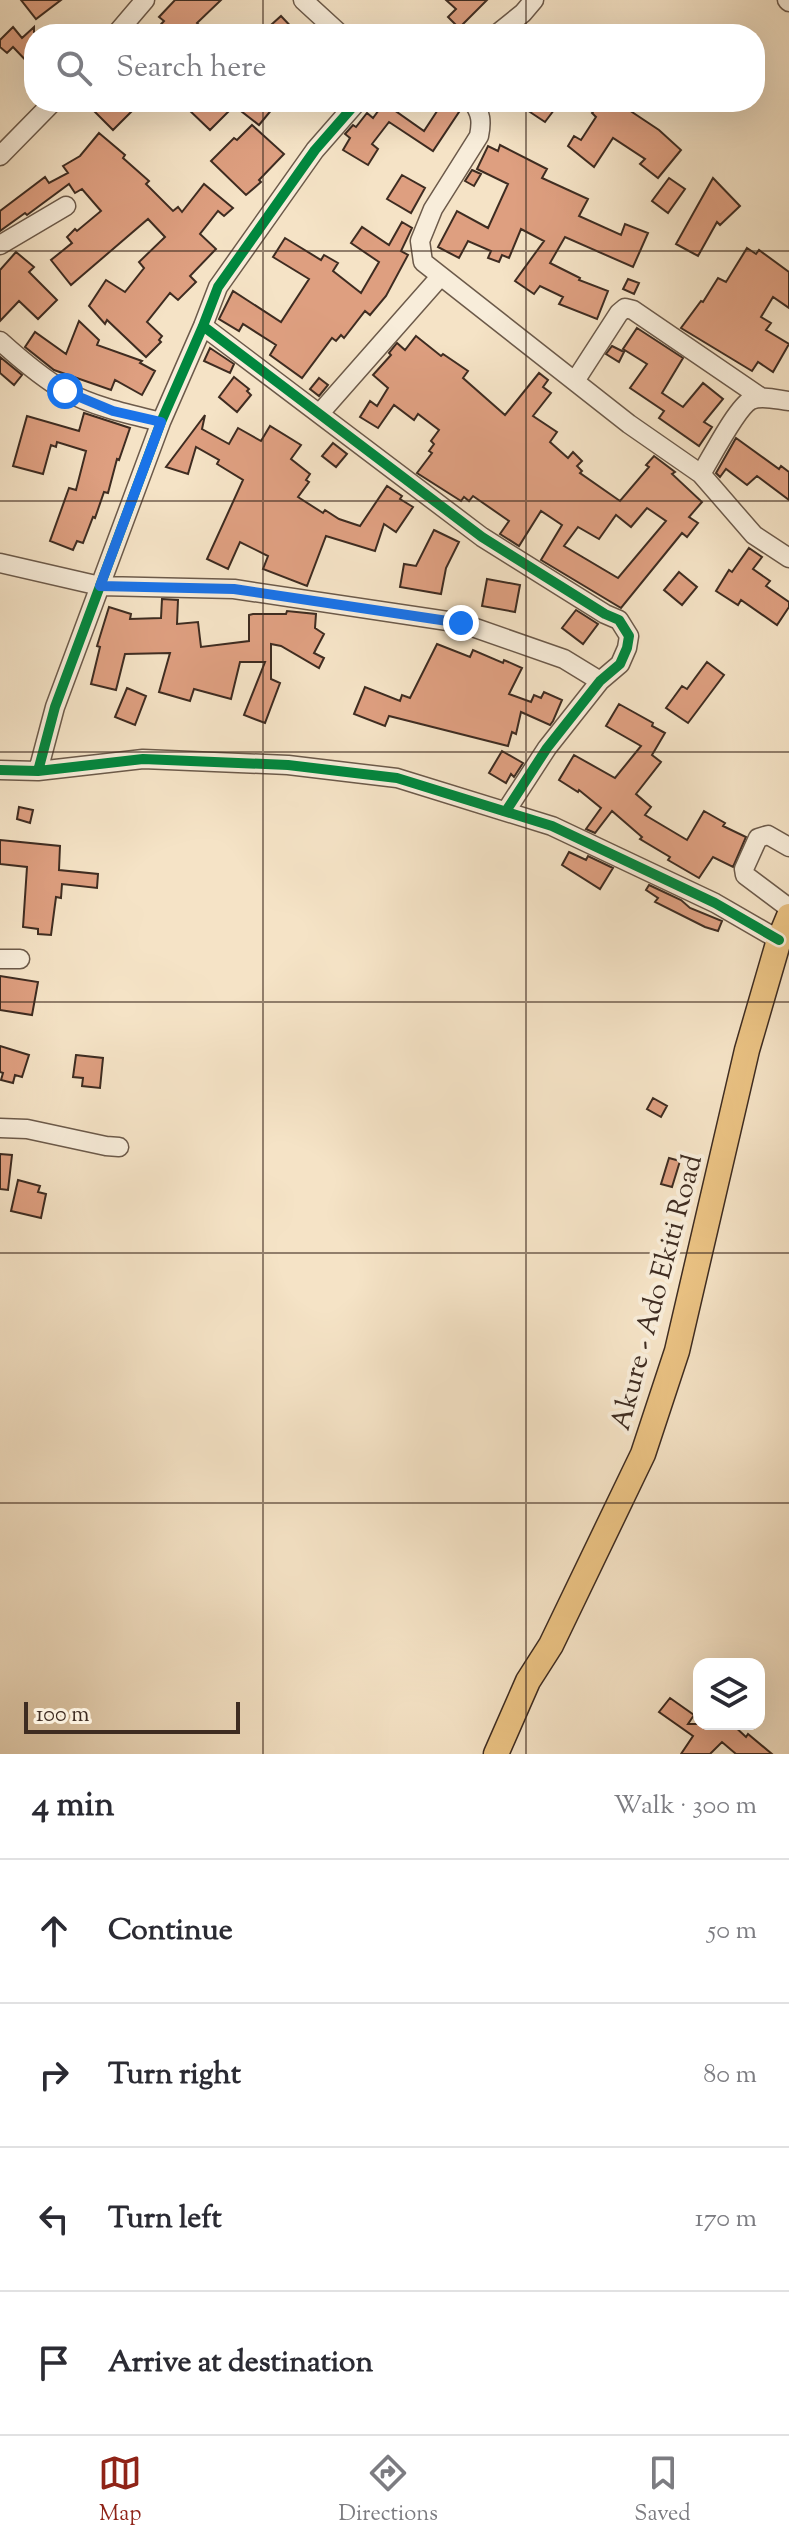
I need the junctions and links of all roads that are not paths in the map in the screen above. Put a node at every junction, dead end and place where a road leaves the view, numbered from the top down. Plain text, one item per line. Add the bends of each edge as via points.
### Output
1 (145, 0) edge
2 (303, 0) edge
3 (534, 0) edge
4 (125, 24) edge
5 (329, 24) edge
6 (509, 24) edge
7 (43, 112) edge
8 (348, 112) edge
9 (479, 112) edge
10 (0, 156) edge
11 (66, 206) dead end
12 (0, 245) edge
13 (439, 278) junction
14 (203, 326) junction
15 (0, 341) edge
16 (575, 381) junction
17 (762, 398) junction
18 (789, 401) edge
19 (320, 413) junction
20 (161, 422) junction
21 (701, 474) junction
22 (789, 558) edge
23 (0, 563) edge
24 (100, 586) junction
25 (600, 681) junction
26 (0, 770) edge
27 (38, 771) junction
28 (506, 811) junction
29 (789, 847) edge
30 (789, 908) edge
31 (789, 916) edge
32 (779, 940) junction
33 (0, 959) edge
34 (20, 959) dead end
35 (0, 1128) edge
36 (119, 1147) dead end
37 (496, 1754) edge

1 - 4 street
2 - 5 street
3 - 6 street
7 - 10 street
8 - 14 street via 218,287
9 - 13 street via 479,136 433,209 420,241 423,262
11 - 12 street
13 - 16 street
13 - 19 street
14 - 19 street
14 - 20 street
15 - 20 street via 65,391 113,411
16 - 17 street via 625,308
16 - 21 street
17 - 18 street
17 - 21 street via 750,400 738,412
19 - 25 street via 482,537 619,620 629,636 627,648 620,664
20 - 24 street
21 - 22 street via 754,535
23 - 24 street
24 - 25 street via 234,589 461,623 564,659
24 - 27 street via 55,707
25 - 28 street
26 - 27 street
27 - 28 street via 143,759 288,765 397,778
28 - 32 street via 552,826 715,903
29 - 30 street via 768,835 758,838 744,869
31 - 32 main road, Akure - Ado Ekiti Road
32 - 37 main road, Akure - Ado Ekiti Road via 747,1050 677,1351 643,1454
33 - 34 street
35 - 36 street

